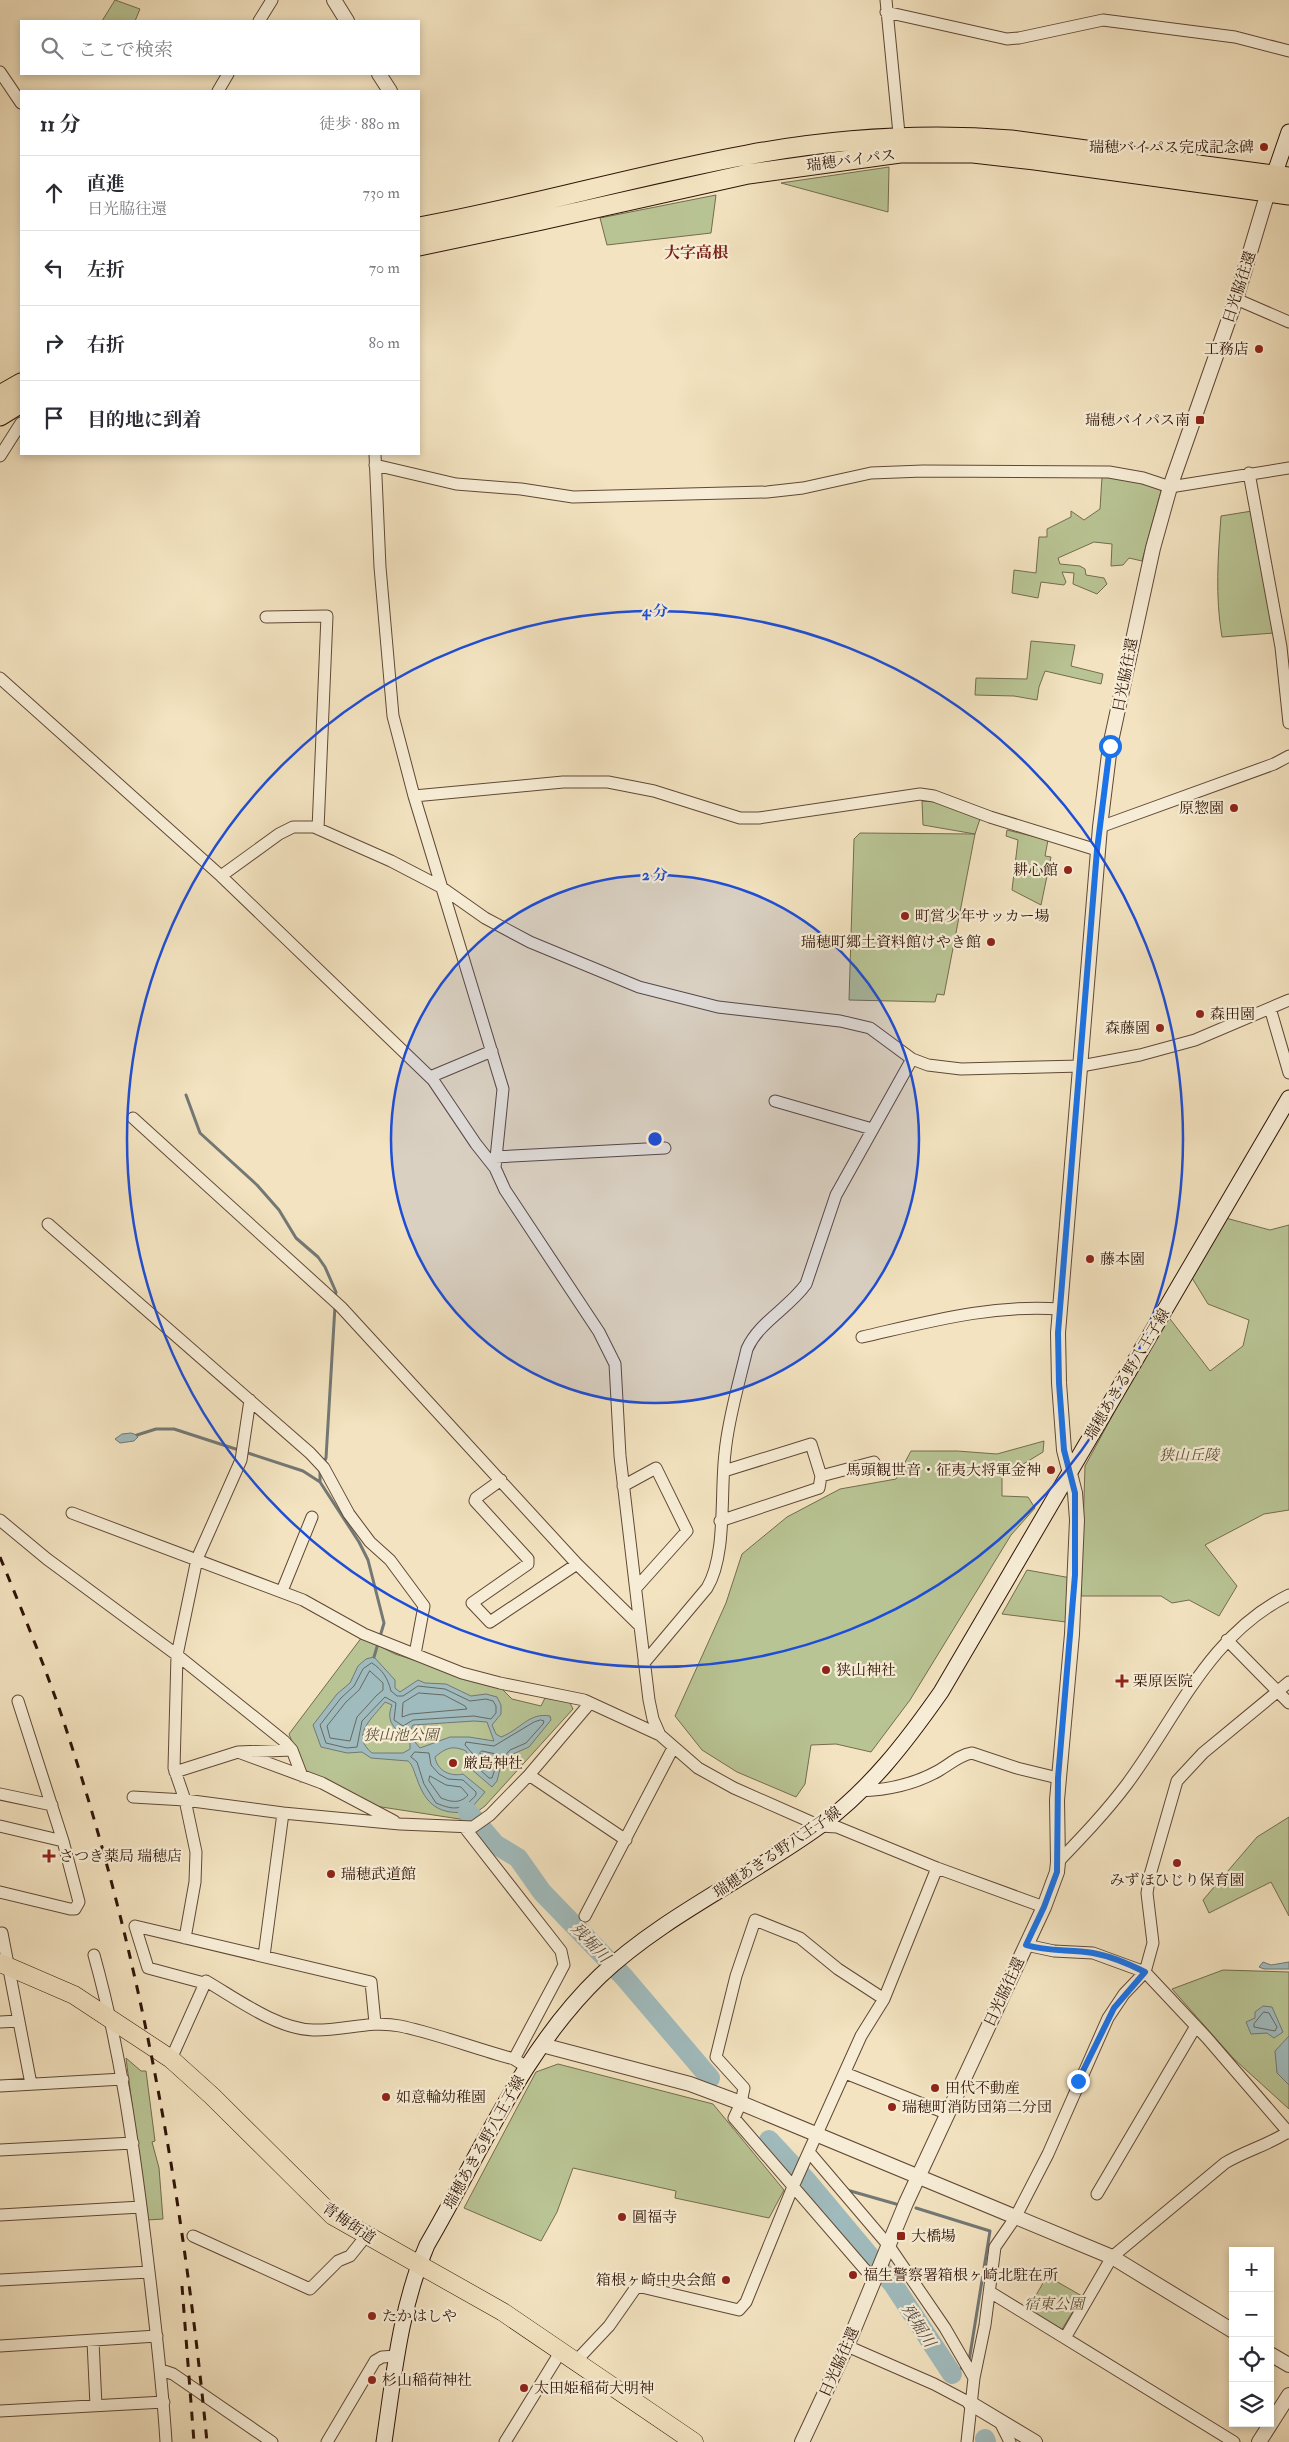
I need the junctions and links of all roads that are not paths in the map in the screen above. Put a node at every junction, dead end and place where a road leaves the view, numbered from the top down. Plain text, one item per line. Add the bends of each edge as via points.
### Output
1 (272, 0) edge
2 (334, 0) edge
3 (886, 0) edge
4 (886, 12) junction
5 (260, 20) edge
6 (346, 20) edge
7 (1289, 51) edge
8 (0, 72) edge
9 (227, 75) edge
10 (380, 75) edge
11 (219, 90) edge
12 (389, 90) edge
13 (20, 102) edge
14 (1289, 132) edge
15 (900, 145) junction
16 (1277, 181) edge
17 (1289, 195) edge
18 (420, 227) edge
19 (420, 246) edge
20 (1236, 299) junction
21 (1289, 322) edge
22 (20, 384) edge
23 (0, 395) edge
24 (20, 404) edge
25 (0, 416) edge
26 (20, 425) edge
27 (0, 456) edge
28 (375, 459) edge
29 (1289, 468) edge
30 (1249, 473) junction
31 (1170, 487) junction
32 (266, 617) dead end
33 (0, 678) edge
34 (1289, 723) edge
35 (1289, 756) edge
36 (414, 796) junction
37 (1100, 827) junction
38 (318, 829) junction
39 (1097, 850) junction
40 (221, 876) junction
41 (441, 887) junction
42 (1289, 1000) edge
43 (1270, 1008) junction
44 (492, 1051) junction
45 (912, 1059) junction
46 (1081, 1066) junction
47 (1289, 1073) edge
48 (430, 1078) junction
49 (1289, 1098) edge
50 (775, 1101) dead end
51 (132, 1118) dead end
52 (872, 1129) junction
53 (666, 1148) dead end
54 (495, 1162) junction
55 (48, 1224) dead end
56 (1060, 1309) junction
57 (862, 1337) dead end
58 (250, 1400) junction
59 (874, 1462) dead end
60 (1070, 1470) junction
61 (724, 1471) junction
62 (822, 1476) junction
63 (501, 1480) junction
64 (623, 1486) junction
65 (72, 1513) dead end
66 (312, 1517) dead end
67 (0, 1520) edge
68 (720, 1521) junction
69 (197, 1559) junction
70 (577, 1564) junction
71 (636, 1588) junction
72 (282, 1591) junction
73 (1289, 1595) edge
74 (640, 1626) junction
75 (1227, 1640) junction
76 (415, 1654) junction
77 (177, 1655) junction
78 (644, 1663) junction
79 (1289, 1682) edge
80 (1278, 1690) junction
81 (18, 1701) dead end
82 (590, 1703) junction
83 (1289, 1703) edge
84 (660, 1735) junction
85 (673, 1748) junction
86 (292, 1750) junction
87 (238, 1752) junction
88 (175, 1772) junction
89 (529, 1775) junction
90 (302, 1776) junction
91 (1058, 1778) junction
92 (860, 1791) junction
93 (0, 1794) edge
94 (133, 1797) dead end
95 (185, 1800) junction
96 (52, 1805) junction
97 (283, 1813) junction
98 (400, 1824) junction
99 (0, 1826) edge
100 (820, 1826) junction
101 (469, 1828) junction
102 (626, 1840) junction
103 (63, 1841) junction
104 (1058, 1862) junction
105 (937, 1868) junction
106 (0, 1892) edge
107 (1044, 1907) junction
108 (585, 1916) dead end
109 (2, 1933) dead end
110 (185, 1938) junction
111 (1026, 1945) junction
112 (94, 1955) dead end
113 (264, 1956) junction
114 (3, 1966) edge
115 (1145, 1972) junction
116 (204, 1983) junction
117 (884, 1999) junction
118 (19, 2021) junction
119 (112, 2021) junction
120 (0, 2022) edge
121 (375, 2023) junction
122 (1196, 2026) junction
123 (542, 2045) junction
124 (171, 2059) junction
125 (520, 2063) junction
126 (845, 2073) junction
127 (123, 2079) junction
128 (31, 2084) junction
129 (0, 2086) edge
130 (741, 2103) junction
131 (948, 2114) junction
132 (1289, 2132) edge
133 (818, 2135) junction
134 (133, 2143) junction
135 (0, 2150) edge
136 (808, 2155) junction
137 (918, 2178) junction
138 (795, 2182) junction
139 (1097, 2194) dead end
140 (141, 2207) junction
141 (0, 2216) edge
142 (1015, 2218) junction
143 (193, 2236) dead end
144 (366, 2236) junction
145 (887, 2249) junction
146 (1112, 2258) junction
147 (419, 2265) junction
148 (149, 2272) junction
149 (875, 2278) junction
150 (0, 2280) edge
151 (990, 2292) junction
152 (1229, 2329) edge
153 (157, 2336) junction
154 (1064, 2338) junction
155 (93, 2341) junction
156 (0, 2346) edge
157 (846, 2346) junction
158 (561, 2351) junction
159 (396, 2356) junction
160 (1274, 2356) edge
161 (576, 2362) junction
162 (1289, 2365) edge
163 (161, 2370) junction
164 (974, 2378) junction
165 (1289, 2395) edge
166 (164, 2402) junction
167 (970, 2403) junction
168 (96, 2406) junction
169 (0, 2411) edge
170 (1000, 2422) junction
171 (968, 2440) edge
172 (692, 2441) edge
173 (166, 2442) edge
174 (272, 2442) edge
175 (327, 2442) edge
176 (384, 2442) edge
177 (505, 2442) edge
178 (802, 2442) edge
179 (1010, 2442) edge
180 (1035, 2442) edge
181 (1234, 2442) edge
182 (1259, 2442) edge

1 - 5 street
2 - 6 street
3 - 4 street
4 - 7 street via 1006,39 1103,20 1235,36
4 - 15 street
8 - 13 street
9 - 11 street
10 - 12 street
14 - 16 main road, 日光脇往還
15 - 16 highway, 瑞穂バイパス via 970,137 1011,140
15 - 18 highway, 瑞穂バイパス via 836,143 748,155
15 - 19 highway, 瑞穂バイパス via 748,174
16 - 17 highway, 瑞穂バイパス
16 - 20 street, 日光脇往還
20 - 21 street
20 - 31 street, 日光脇往還
22 - 23 highway
24 - 25 highway
26 - 27 street
28 - 31 street via 456,484 573,497 751,493 803,488 871,473 923,471 1109,472
28 - 36 street via 380,567 393,716
29 - 30 street
30 - 31 street
30 - 34 street via 1281,646
31 - 37 street, 日光脇往還 via 1152,548 1110,746
32 - 38 street via 327,616
33 - 40 street
35 - 37 street
36 - 39 street via 563,782 608,782 654,791 740,818 759,818 920,794 948,800 990,817
36 - 41 street
37 - 39 street, 日光脇往還
38 - 40 street via 293,827 278,834
38 - 41 street
39 - 46 street, 日光脇往還
40 - 48 street
41 - 44 street
41 - 45 street via 485,918 530,942 639,988 718,1007 840,1021 870,1028
42 - 43 street
43 - 46 street via 1171,1048
43 - 47 street
44 - 48 street
44 - 54 street via 503,1089
45 - 46 street via 928,1065 961,1069
45 - 52 street
46 - 56 street, 日光脇往還
48 - 54 street
49 - 60 main road, 瑞穂あきる野八王子線
50 - 52 street
51 - 63 street via 336,1304
52 - 61 street via 836,1195 806,1284 758,1330 747,1349 724,1453
53 - 54 street
54 - 64 street via 505,1190 599,1332 615,1364
55 - 58 street
56 - 57 street via 1004,1309 972,1313
56 - 60 street, 日光脇往還 via 1059,1383 1064,1450
58 - 69 street via 242,1452
58 - 76 street via 322,1466 349,1514 370,1542 390,1560 424,1606
59 - 62 street
60 - 91 street, 日光脇往還 via 1076,1502 1076,1566
60 - 92 main road, 瑞穂あきる野八王子線 via 941,1692 900,1749
61 - 62 street via 811,1444
61 - 68 street
62 - 68 street via 819,1488
63 - 70 street
63 - 70 street via 475,1501 528,1559 528,1564 472,1603 490,1622
64 - 71 street
64 - 71 street via 656,1468 687,1531
65 - 69 street
66 - 72 street
67 - 77 street via 47,1559
68 - 78 street via 718,1564 710,1582
69 - 72 street
69 - 77 street
70 - 74 street
71 - 74 street
72 - 76 street
73 - 75 street via 1264,1610
74 - 78 street
75 - 80 street
75 - 104 street via 1199,1674 1128,1783
76 - 82 street via 478,1678
77 - 86 street
77 - 88 street
78 - 84 street via 653,1720
79 - 80 street
80 - 83 street
80 - 115 street via 1203,1754 1177,1781 1150,1875 1147,1893 1154,1943
81 - 96 street
82 - 84 street
82 - 89 street
84 - 85 street
85 - 100 street via 698,1768 734,1788
85 - 102 street
86 - 87 street
86 - 90 street
87 - 88 street
87 - 90 street
88 - 95 street
89 - 101 street via 490,1815
89 - 102 street
90 - 98 street via 322,1783
91 - 92 street via 972,1753 908,1784 886,1790
91 - 104 street, 日光脇往還
92 - 100 main road, 瑞穂あきる野八王子線
93 - 96 street
94 - 95 street
95 - 97 street
95 - 110 street via 196,1852 195,1882
96 - 103 street
97 - 98 street
97 - 113 street
98 - 101 street
99 - 103 street
100 - 105 street via 837,1827
100 - 123 main road, 瑞穂あきる野八王子線 via 623,1957 575,2003
101 - 125 street via 564,1958 564,1965
102 - 108 street
103 - 106 street via 79,1897 75,1909
104 - 107 street, 日光脇往還
105 - 107 street
105 - 117 street
107 - 111 street, 日光脇往還
109 - 114 street
110 - 113 street
110 - 116 street via 135,1926 148,1968
111 - 115 street via 1103,1955
111 - 131 street, 日光脇往還
112 - 119 street
113 - 121 street via 371,1982
114 - 118 street
114 - 119 main road, 青梅街道 via 74,1995
115 - 122 street
115 - 142 street via 1124,1994 1108,2018 1048,2154
116 - 121 street via 206,1981 280,2023 298,2028 314,2030
116 - 124 street
117 - 126 street via 861,2036
117 - 130 street via 838,1969 800,1938 755,1920 736,1976 716,2057 744,2088
118 - 120 street
118 - 128 street
119 - 124 main road, 青梅街道
119 - 127 street
121 - 125 street via 400,2026
122 - 132 street
122 - 139 street
123 - 125 main road, 瑞穂あきる野八王子線
123 - 130 street via 690,2084
124 - 144 main road, 青梅街道 via 333,2216
125 - 147 main road, 瑞穂あきる野八王子線
126 - 131 street
126 - 133 street
127 - 128 street
127 - 134 street
128 - 129 street
130 - 133 street
130 - 138 street via 734,2118
131 - 137 street, 日光脇往還
132 - 146 street via 1225,2162
133 - 136 street
133 - 137 street
134 - 135 street
134 - 140 street
136 - 138 street
136 - 145 street
137 - 142 street
137 - 145 street, 日光脇往還
138 - 149 street
138 - 161 street via 740,2310 637,2286 609,2326
140 - 141 street
140 - 148 street
142 - 146 street
142 - 151 street via 995,2247
143 - 144 street via 310,2289 338,2261 350,2256
144 - 147 main road, 青梅街道
145 - 149 street, 日光脇往還
145 - 164 street via 944,2328
146 - 152 street
146 - 154 street
147 - 158 main road, 青梅街道 via 503,2312
147 - 159 main road, 瑞穂あきる野八王子線 via 403,2316
148 - 150 street
148 - 153 street
149 - 157 street, 日光脇往還
151 - 154 street
151 - 164 street
153 - 155 street
153 - 163 street
154 - 181 street
155 - 156 street
155 - 168 street
157 - 167 street
157 - 178 street, 日光脇往還
158 - 161 main road, 青梅街道
158 - 177 street
159 - 175 street via 382,2357 375,2362
159 - 176 main road, 瑞穂あきる野八王子線
160 - 162 street
161 - 172 main road, 青梅街道
163 - 166 street
163 - 174 street via 190,2385
164 - 167 street
165 - 182 street
166 - 168 street
166 - 173 street
167 - 170 street
167 - 171 street
168 - 169 street
170 - 179 street
170 - 180 street

